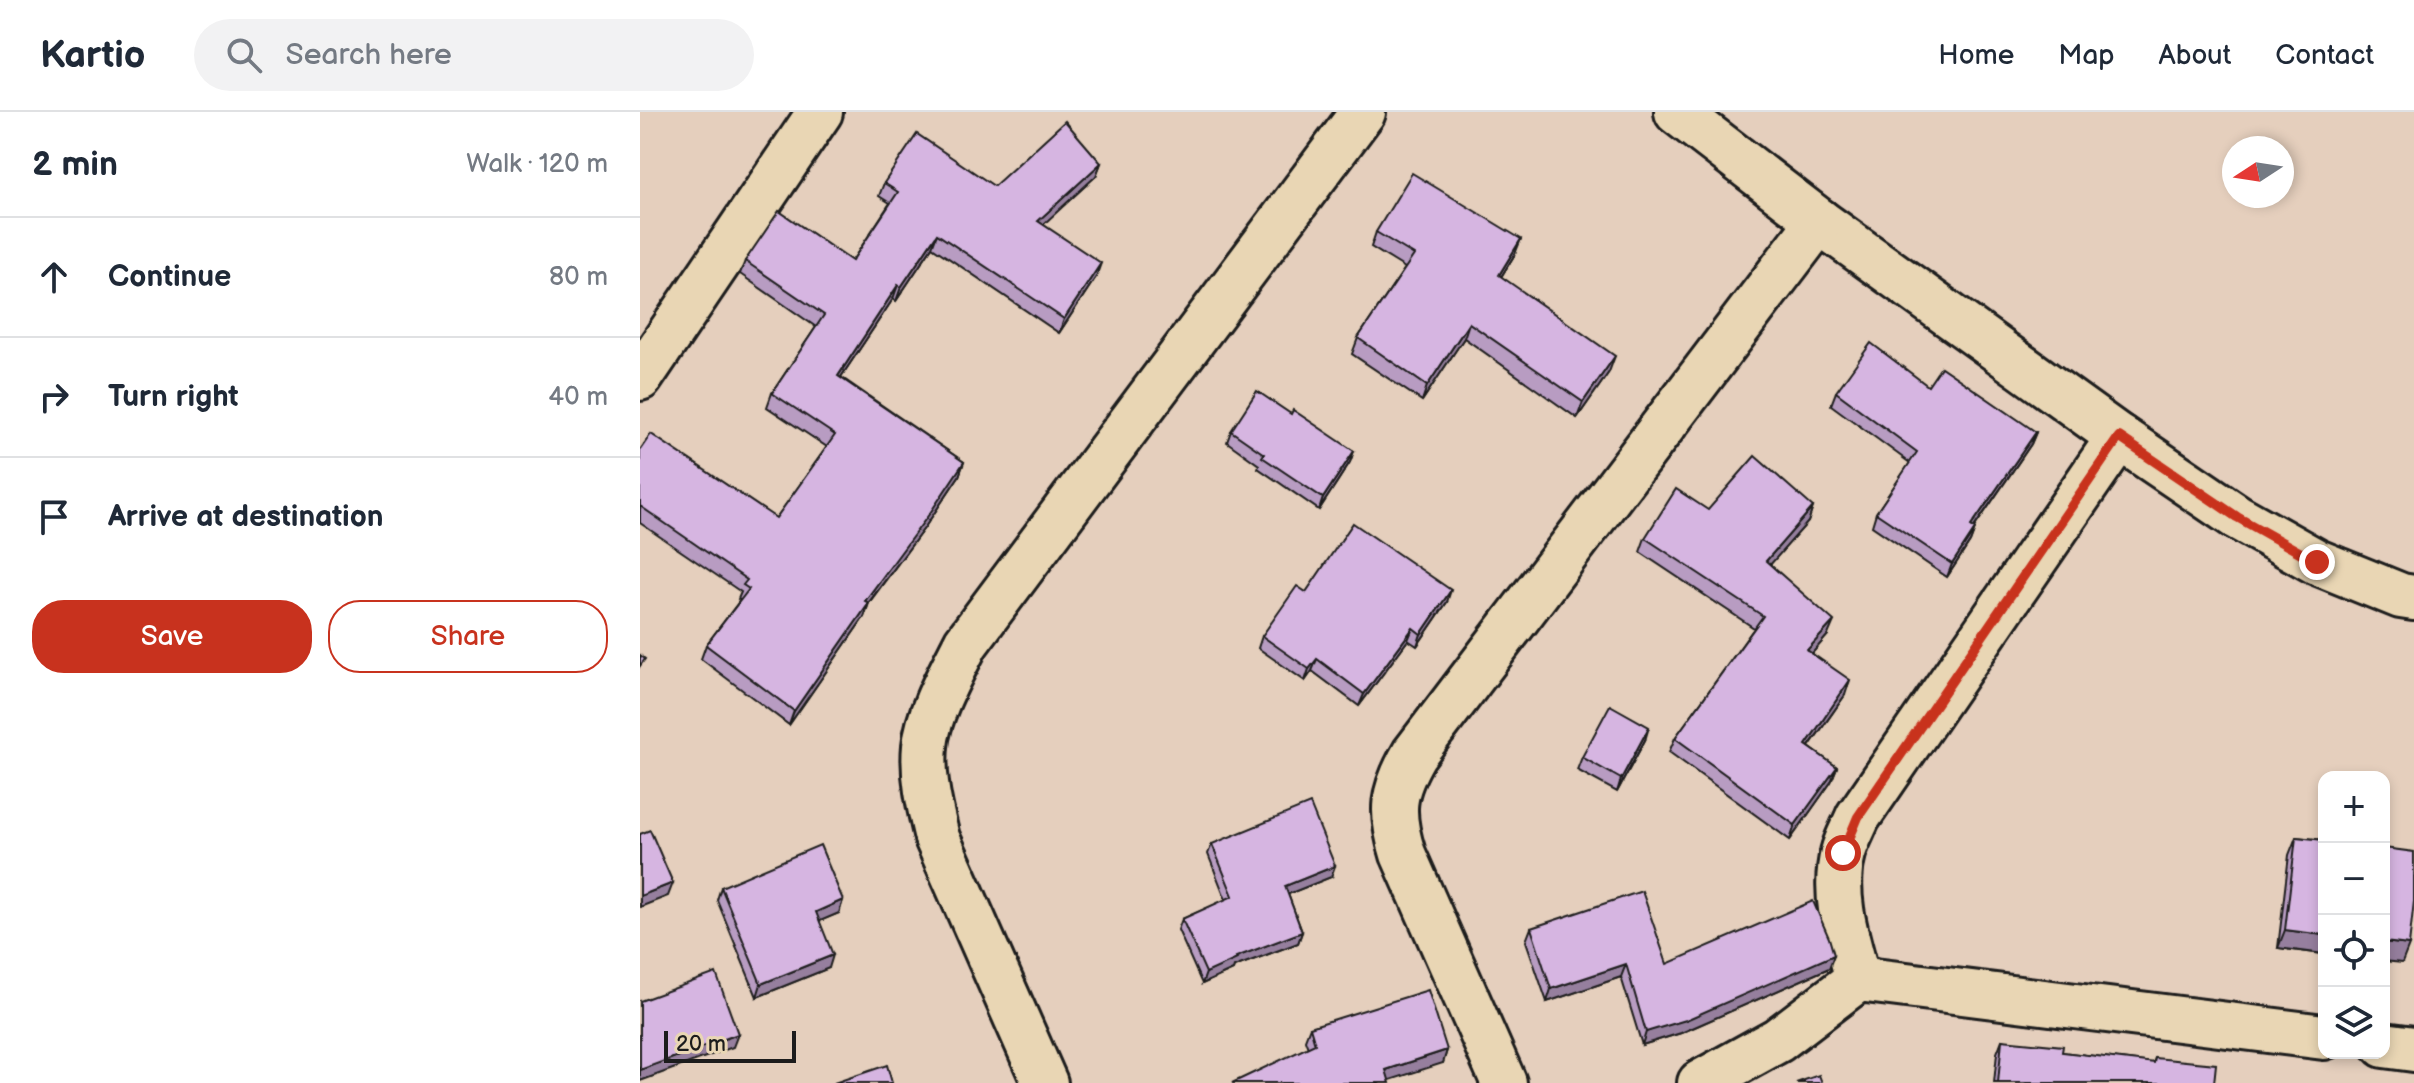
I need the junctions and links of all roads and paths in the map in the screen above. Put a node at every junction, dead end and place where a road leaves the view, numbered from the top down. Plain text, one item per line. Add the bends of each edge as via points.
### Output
1 (820, 112) edge
2 (1363, 112) edge
3 (1677, 112) edge
4 (1819, 221) junction
5 (640, 378) edge
6 (2119, 437) junction
7 (2414, 598) edge
8 (1858, 979) junction
9 (2318, 1036) edge
10 (2390, 1046) edge
11 (2414, 1049) edge
12 (1045, 1083) edge
13 (1504, 1083) edge
14 (1700, 1083) edge

1 - 5 street
2 - 12 street via 966,643 939,698 925,745 927,795 937,838
3 - 4 street
4 - 6 street
4 - 13 street via 1401,776 1395,829 1403,854
6 - 7 street via 2237,517 2317,562
6 - 8 street via 1858,817 1843,853 1839,883 1842,919
8 - 9 street
8 - 14 street via 1778,1040
10 - 11 street

